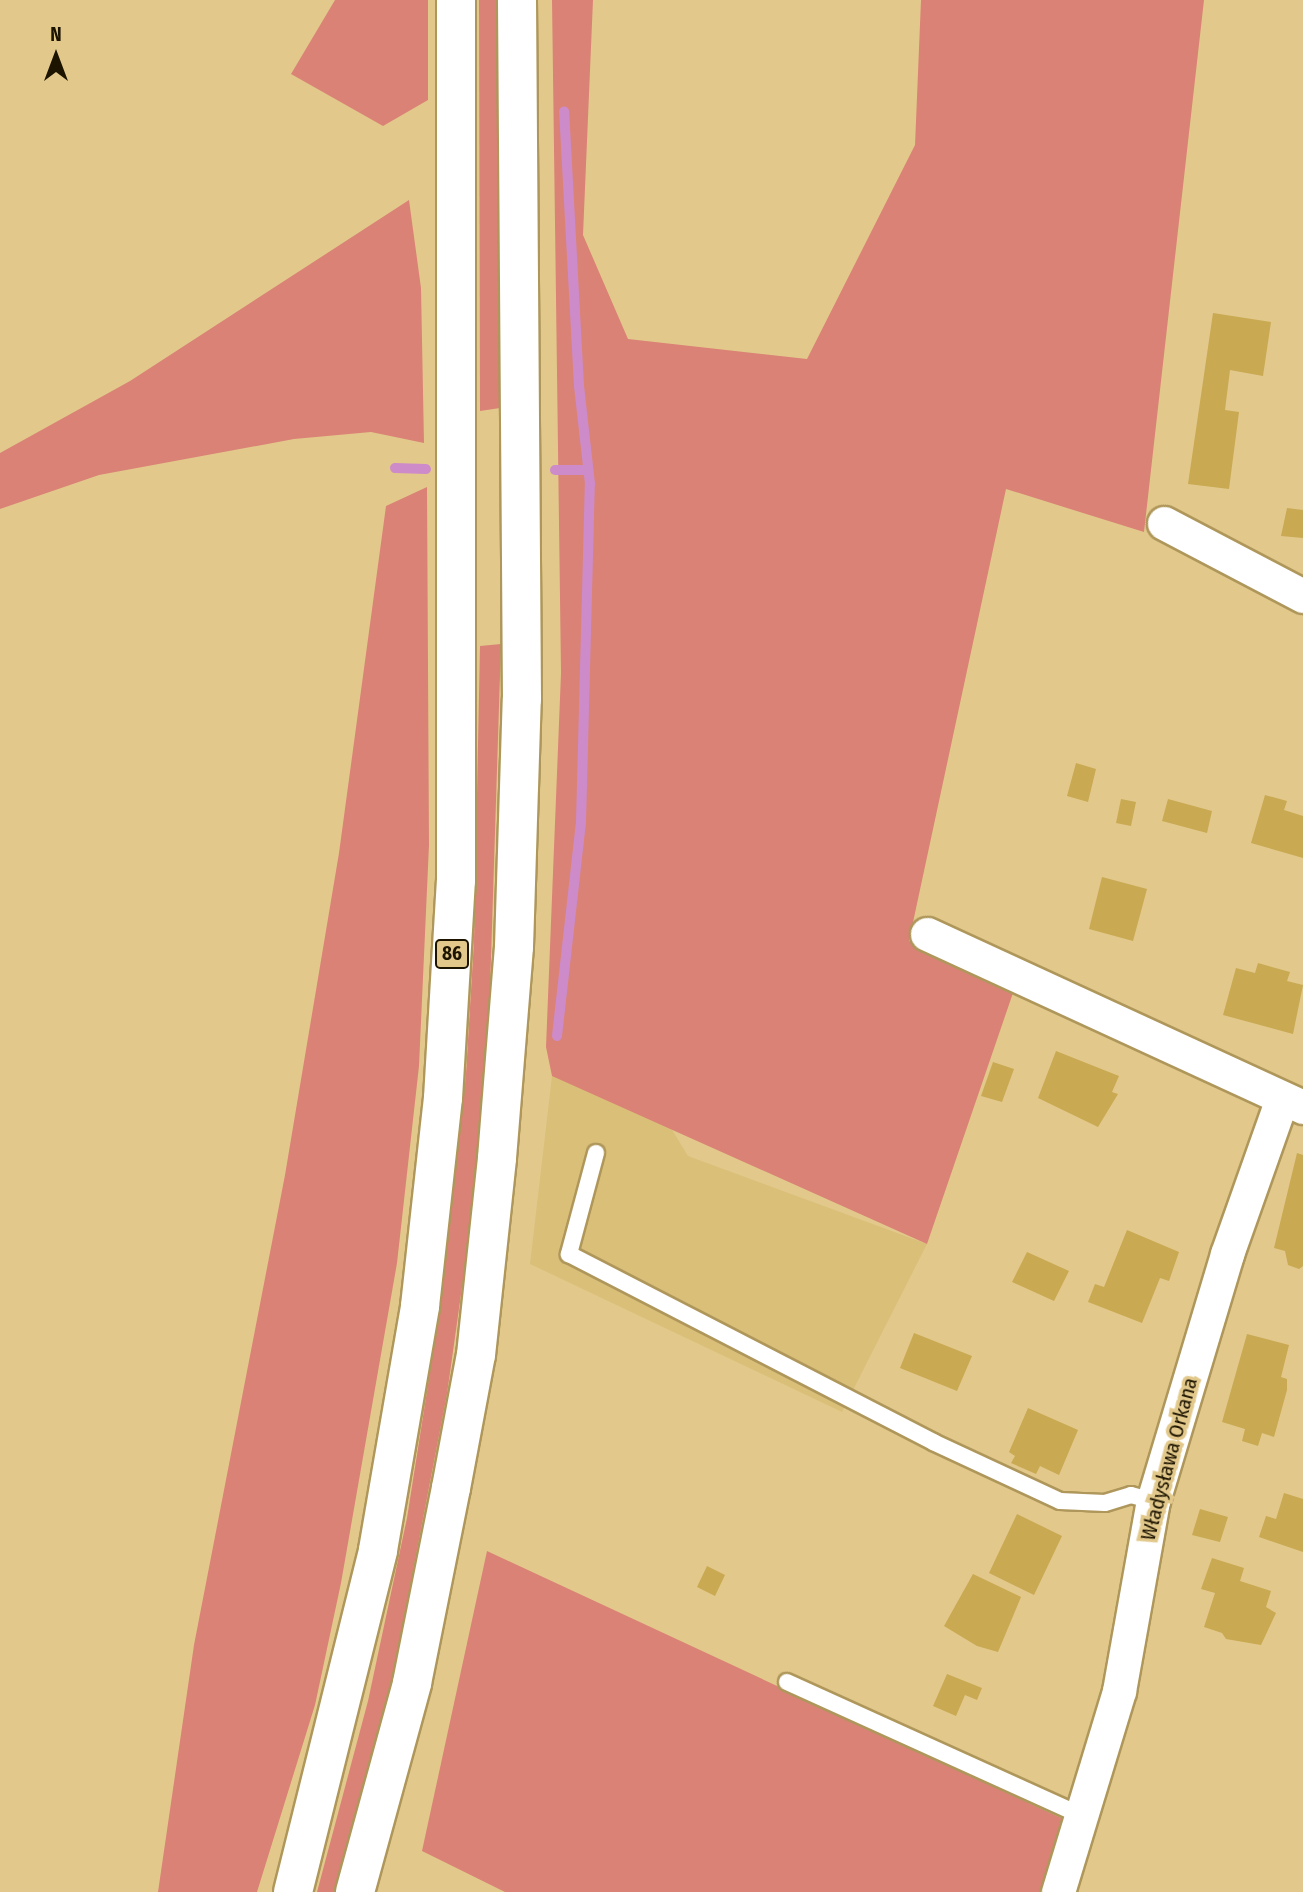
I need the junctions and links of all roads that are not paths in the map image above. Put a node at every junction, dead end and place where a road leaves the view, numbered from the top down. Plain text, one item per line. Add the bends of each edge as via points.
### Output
1 (456, 0) edge
2 (517, 0) edge
3 (1164, 523) dead end
4 (1303, 596) edge
5 (927, 934) dead end
6 (1293, 1103) edge
7 (596, 1153) dead end
8 (1153, 1501) junction
9 (787, 1682) dead end
10 (1080, 1821) junction
11 (293, 1892) edge
12 (355, 1892) edge
13 (1058, 1892) edge

1 - 11 main road, 86 via 457,867 443,1098 420,1306 377,1550
2 - 12 main road via 522,699 514,947 497,1158 476,1355 451,1488 412,1683
3 - 4 street
5 - 6 street, Władysława Orkana
6 - 8 street, Władysława Orkana via 1227,1255
7 - 8 lane via 569,1254 933,1442 1060,1500 1105,1503 1131,1495
8 - 10 street, Władysława Orkana via 1119,1690
9 - 10 lane
10 - 13 street, Władysława Orkana

